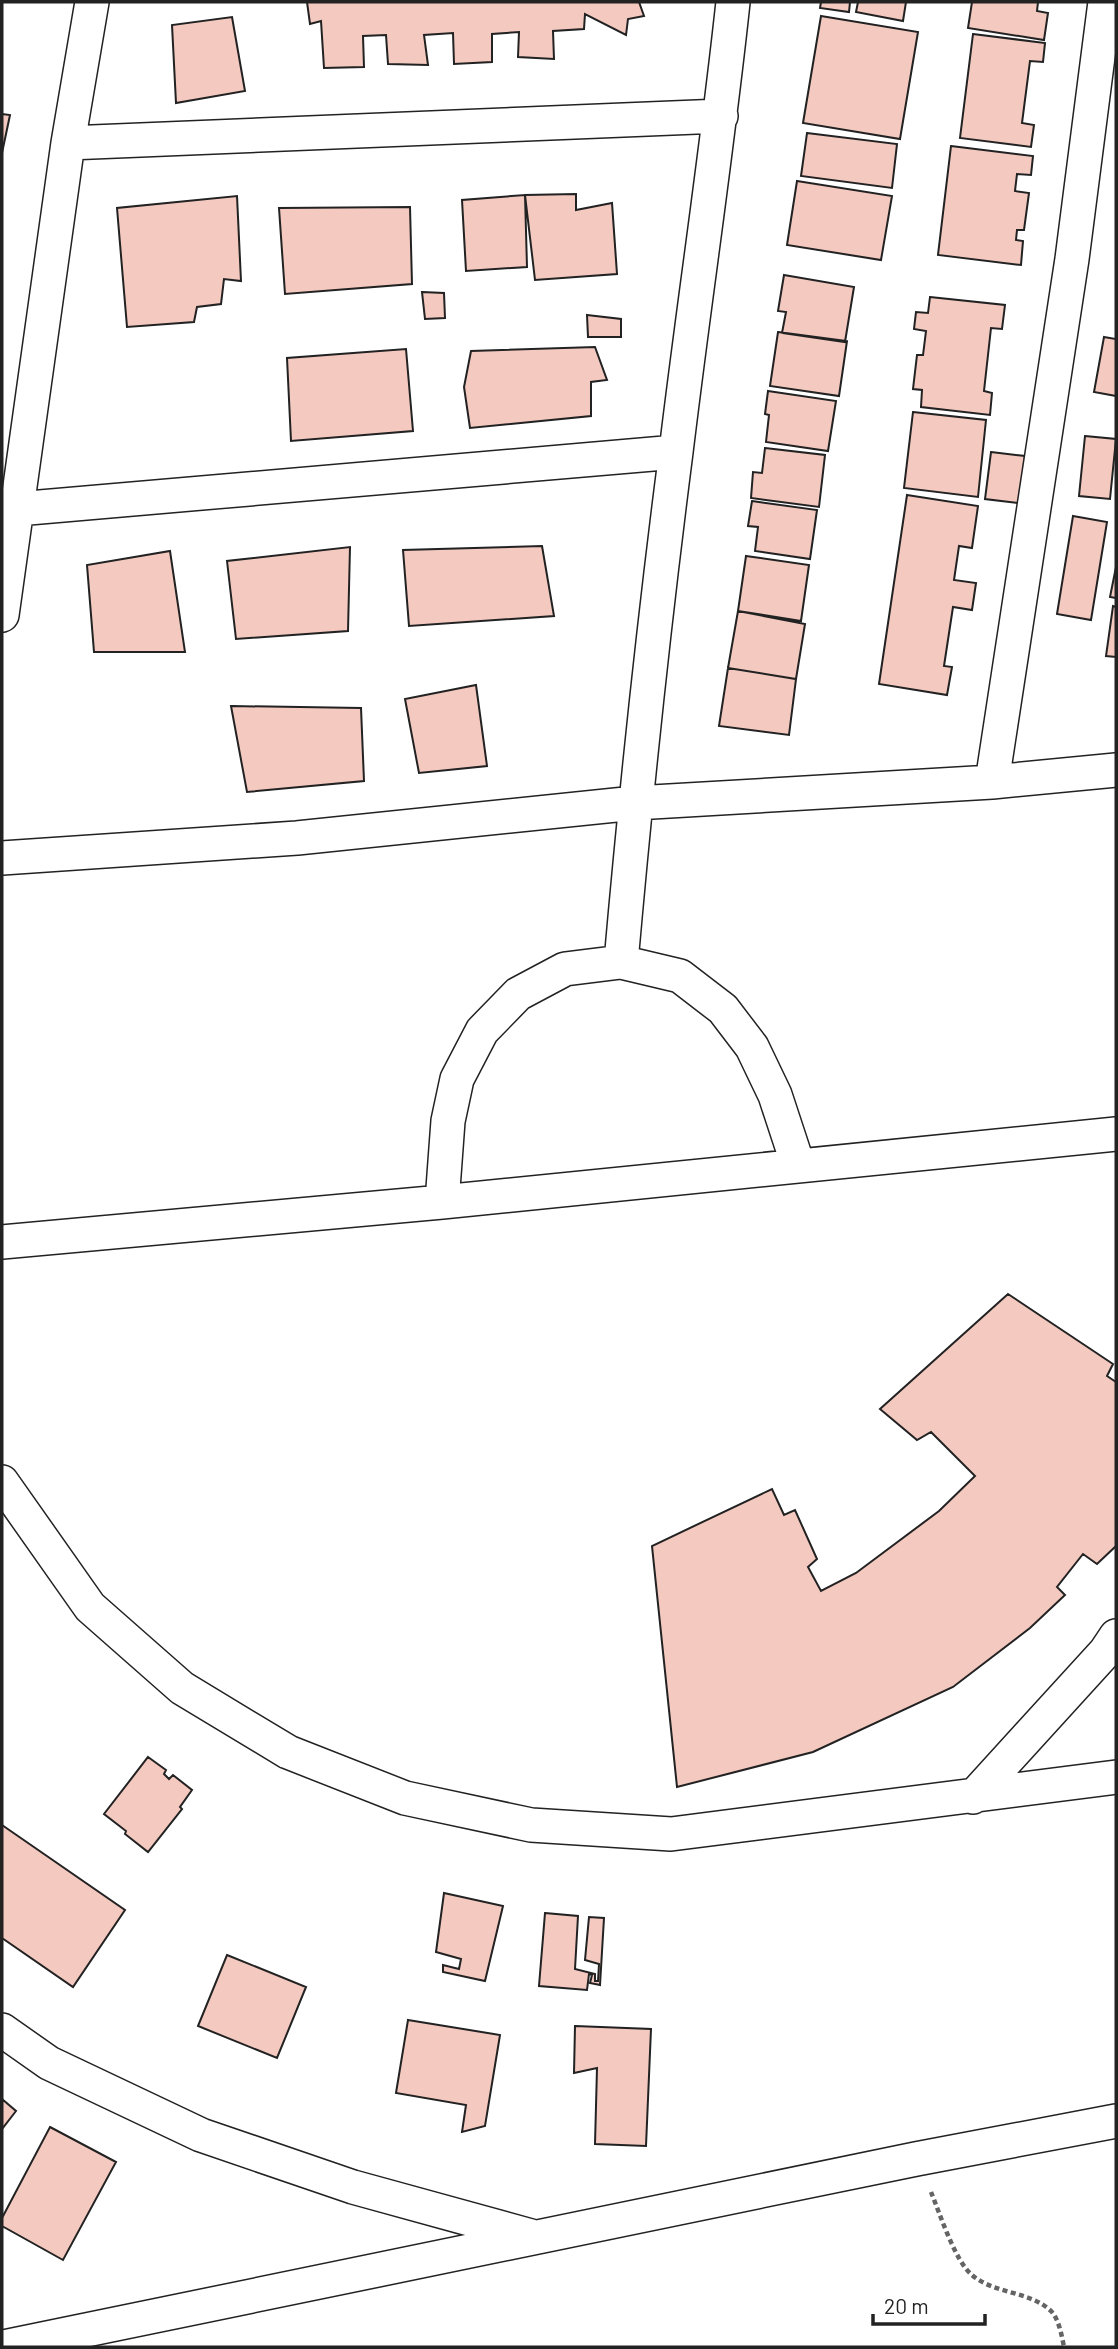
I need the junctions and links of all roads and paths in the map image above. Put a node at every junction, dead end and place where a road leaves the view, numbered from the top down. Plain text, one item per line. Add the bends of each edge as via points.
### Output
1 (92, 2) edge
2 (733, 2) edge
3 (1105, 2) edge
4 (721, 116) junction
5 (68, 143) junction
6 (676, 453) junction
7 (12, 459) edge
8 (17, 509) junction
9 (2, 615) edge
10 (1116, 770) edge
11 (992, 782) junction
12 (635, 803) junction
13 (2, 858) edge
14 (621, 962) junction
15 (1116, 1134) edge
16 (798, 1165) junction
17 (442, 1202) junction
18 (2, 1242) edge
19 (2, 1482) edge
20 (1116, 1636) edge
21 (1116, 1777) edge
22 (973, 1797) junction
23 (2, 2030) edge
24 (1116, 2120) edge
25 (916, 2158) junction
26 (537, 2238) junction
27 (4, 2347) edge
28 (1064, 2347) edge

1 - 5 street
2 - 4 street
3 - 11 street via 1072,259
4 - 5 street
4 - 6 street
5 - 7 street
6 - 8 street
6 - 12 street
7 - 8 street
8 - 9 street
10 - 11 street
11 - 12 street
12 - 13 street via 297,838
12 - 14 street
14 - 16 street via 680,976 723,1009 752,1047 775,1095
14 - 17 street via 565,970 519,994 482,1031 457,1079 448,1121
15 - 16 street
16 - 17 street
17 - 18 street
19 - 22 street via 90,1607 182,1688 288,1752 405,1798 531,1825 671,1834
20 - 22 street
21 - 22 street
23 - 26 street via 49,2063 201,2135 353,2187
24 - 25 street
25 - 26 street
25 - 28 path via 962,2266 981,2282 1051,2311
26 - 27 street

